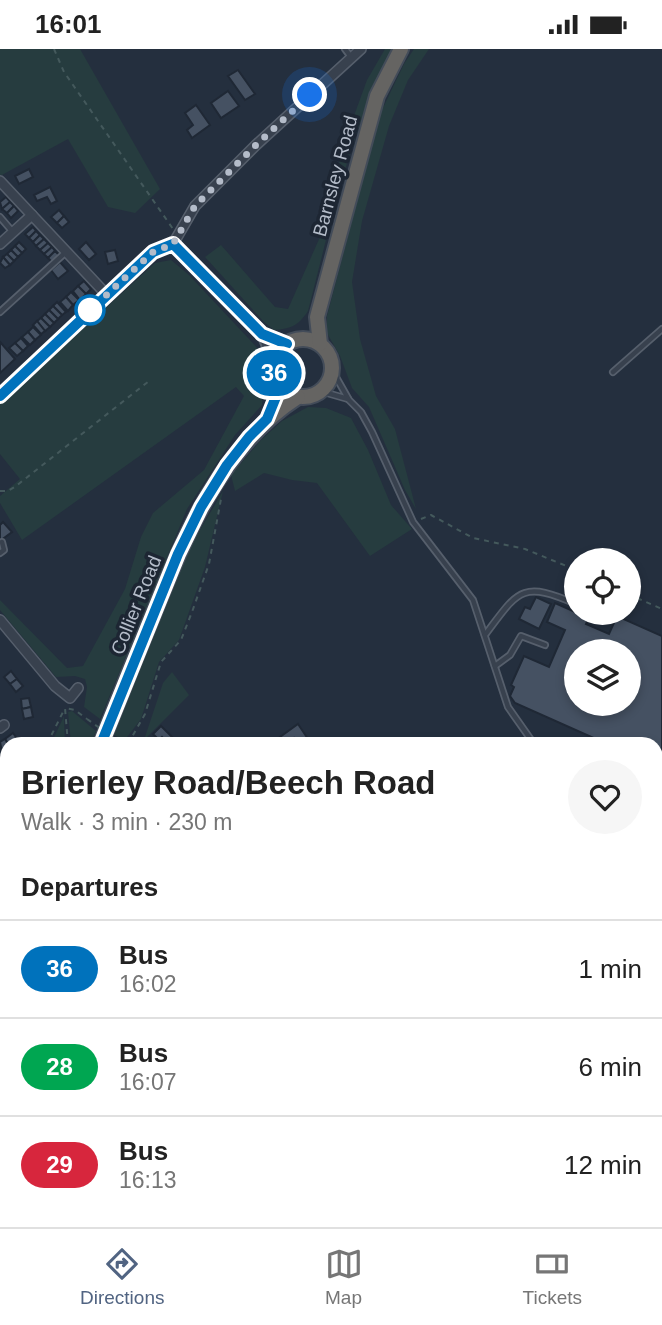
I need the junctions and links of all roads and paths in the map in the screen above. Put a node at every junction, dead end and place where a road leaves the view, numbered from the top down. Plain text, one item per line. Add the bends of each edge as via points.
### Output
1 (54, 49) edge
2 (345, 49) edge
3 (401, 49) edge
4 (355, 52) edge
5 (0, 181) edge
6 (32, 215) junction
7 (0, 217) edge
8 (13, 232) junction
9 (175, 239) junction
10 (0, 244) edge
11 (66, 251) junction
12 (106, 294) junction
13 (0, 312) edge
14 (317, 317) junction
15 (662, 329) edge
16 (262, 334) junction
17 (291, 342) junction
18 (320, 344) junction
19 (274, 361) junction
20 (332, 370) junction
21 (612, 372) dead end
22 (149, 381) dead end
23 (280, 387) junction
24 (320, 391) junction
25 (0, 396) edge
26 (298, 397) junction
27 (349, 400) junction
28 (267, 419) junction
29 (223, 490) dead end
30 (0, 491) edge
31 (413, 522) junction
32 (2, 542) dead end
33 (0, 553) edge
34 (564, 565) edge
35 (564, 600) edge
36 (641, 600) edge
37 (662, 609) edge
38 (0, 620) edge
39 (485, 636) junction
40 (545, 645) dead end
41 (495, 666) junction
42 (78, 688) dead end
43 (65, 708) junction
44 (50, 737) edge
45 (67, 737) edge
46 (104, 737) edge
47 (112, 737) edge
48 (132, 737) edge
49 (529, 737) edge

1 - 9 path via 64,72
2 - 4 lane
3 - 14 highway, Barnsley Road via 377,96
4 - 9 street via 203,197
5 - 6 street
6 - 8 street
6 - 11 street
7 - 8 lane
8 - 10 street
9 - 12 street via 153,252
9 - 16 street
11 - 12 street
11 - 13 lane
12 - 25 street
14 - 17 highway, Barnsley Road
14 - 18 highway, Barnsley Road
15 - 21 lane
16 - 17 street
16 - 19 street
17 - 18 highway
17 - 19 highway
18 - 20 highway via 329,355
19 - 23 highway
20 - 24 highway
20 - 27 lane
22 - 30 path via 16,487
23 - 26 highway
23 - 28 highway, Collier Road
24 - 26 highway
24 - 27 lane
26 - 28 highway, Collier Road
27 - 31 lane via 372,432
28 - 46 highway, Collier Road via 227,465 201,507
29 - 48 path via 201,588 181,640 161,662 145,714
31 - 34 path via 431,515 473,538 524,549
31 - 39 lane via 473,600
32 - 33 lane
35 - 39 lane via 541,591 522,595 509,603
36 - 37 path
38 - 42 street via 55,686 69,698
39 - 41 lane
40 - 41 lane via 521,636 510,655
41 - 49 lane via 508,707
43 - 44 path
43 - 45 path
43 - 47 path, bridge via 75,710

